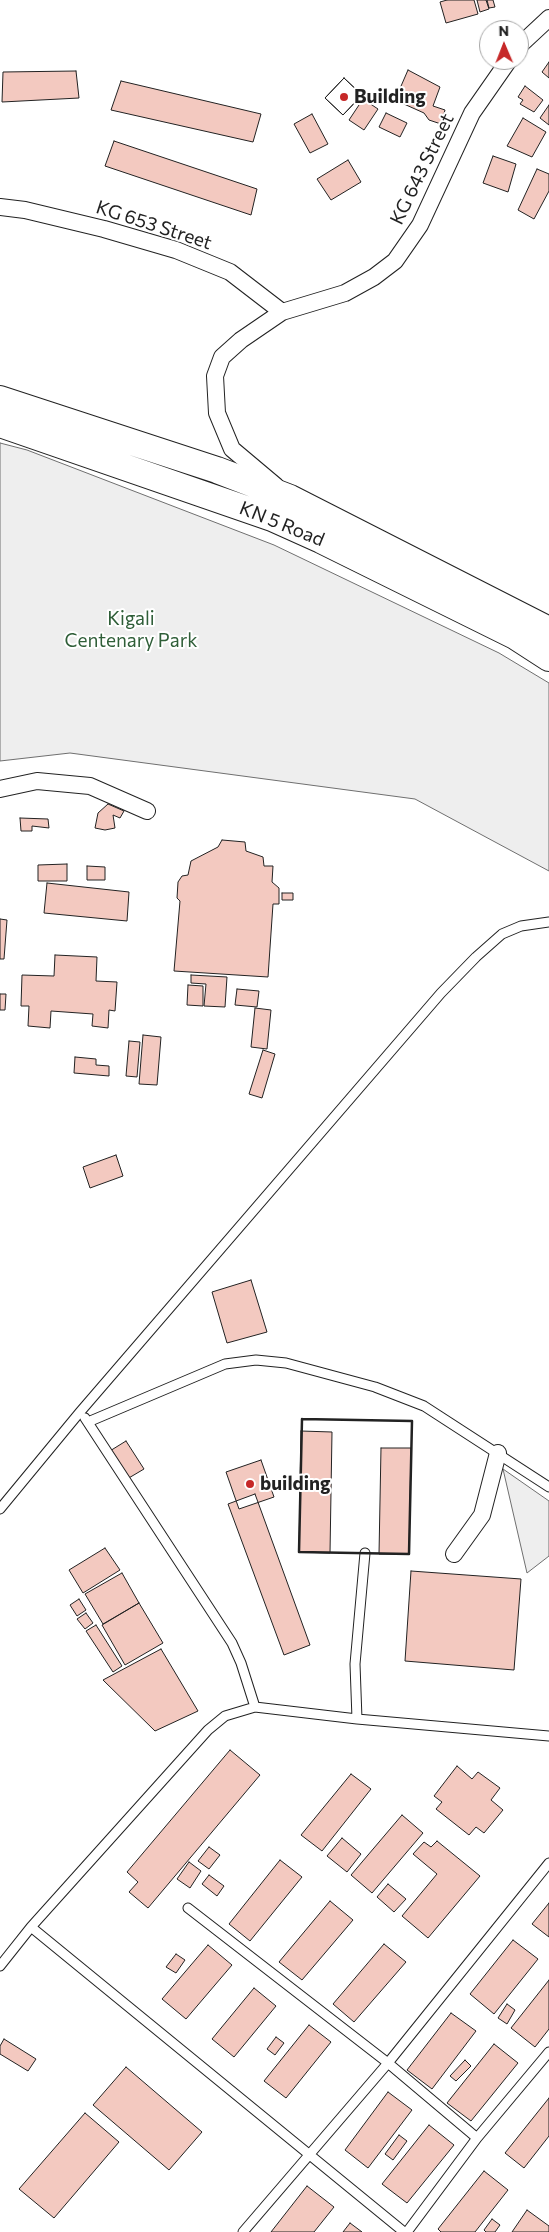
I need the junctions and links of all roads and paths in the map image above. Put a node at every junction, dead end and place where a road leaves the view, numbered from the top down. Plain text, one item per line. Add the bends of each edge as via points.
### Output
1 (549, 18) edge
2 (529, 37) edge
3 (502, 70) edge
4 (0, 207) edge
5 (282, 312) junction
6 (0, 399) edge
7 (0, 424) edge
8 (290, 498) junction
9 (549, 630) edge
10 (549, 658) edge
11 (0, 789) edge
12 (147, 810) dead end
13 (549, 922) edge
14 (80, 1412) junction
15 (88, 1422) junction
16 (498, 1453) junction
17 (549, 1487) edge
18 (0, 1509) edge
19 (365, 1553) dead end
20 (454, 1554) dead end
21 (254, 1707) junction
22 (357, 1719) junction
23 (549, 1736) edge
24 (549, 1863) edge
25 (188, 1908) dead end
26 (31, 1927) junction
27 (0, 1966) edge
28 (549, 2052) edge
29 (388, 2063) junction
30 (478, 2138) junction
31 (310, 2155) junction
32 (243, 2232) edge
33 (406, 2232) edge

1 - 2 street
3 - 5 street, KG 643 Street via 472,113 420,225 395,260 374,277 345,293
4 - 5 street, KG 653 Street via 104,229 176,250 230,272
5 - 8 street, KG 643 Street via 222,356 215,376 217,413 232,449
6 - 8 main road, KN 5 Road via 217,470
7 - 10 main road, KN 5 Road via 272,518 515,636
8 - 9 main road, KN 5 Road
11 - 12 street via 37,781 90,786
13 - 14 lane via 521,926 502,934 476,956
14 - 15 lane
14 - 18 lane
15 - 16 lane via 225,1364 256,1360 286,1363 375,1387 424,1406
15 - 21 lane via 232,1643
16 - 17 lane
16 - 20 street via 482,1515
19 - 22 lane via 355,1664
21 - 22 lane
21 - 26 lane via 226,1716 208,1730
22 - 23 lane
24 - 29 lane
25 - 29 lane
26 - 27 lane
26 - 31 lane
28 - 30 lane
29 - 30 lane
29 - 31 lane
30 - 33 lane
31 - 32 lane
31 - 33 lane

